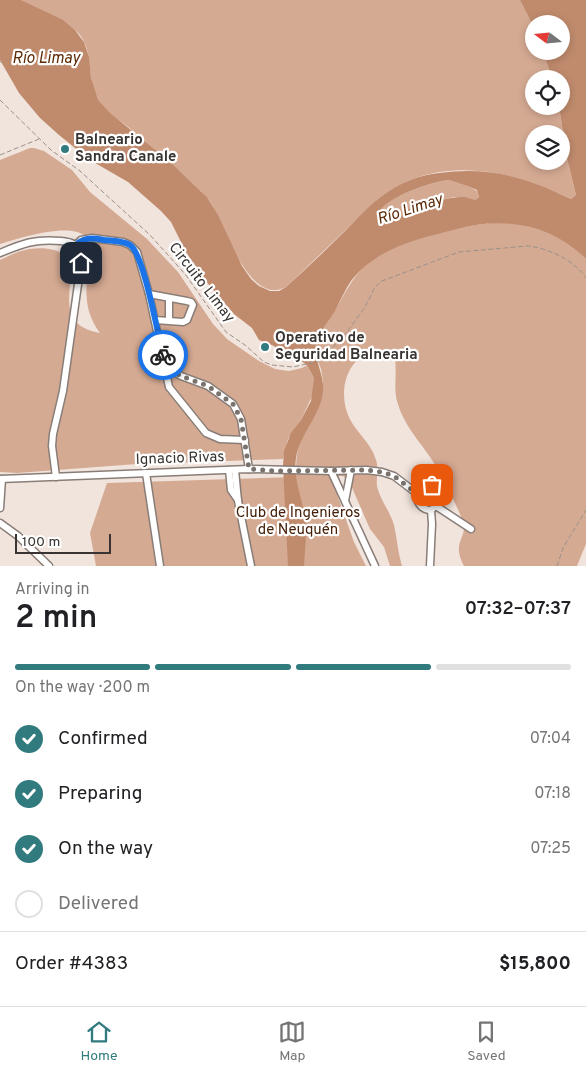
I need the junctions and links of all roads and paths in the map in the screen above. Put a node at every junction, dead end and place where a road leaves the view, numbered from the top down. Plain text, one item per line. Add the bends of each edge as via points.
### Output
1 (0, 100) edge
2 (40, 139) junction
3 (0, 155) edge
4 (76, 245) junction
5 (0, 253) edge
6 (586, 278) edge
7 (148, 294) junction
8 (169, 298) junction
9 (155, 320) junction
10 (169, 320) junction
11 (165, 366) junction
12 (245, 440) junction
13 (249, 469) junction
14 (232, 470) junction
15 (351, 470) junction
16 (331, 471) junction
17 (146, 473) junction
18 (437, 473) dead end
19 (56, 477) junction
20 (1, 479) edge
21 (432, 485) junction
22 (415, 492) junction
23 (345, 501) junction
24 (0, 508) edge
25 (433, 508) junction
26 (586, 510) edge
27 (0, 523) edge
28 (0, 527) edge
29 (471, 529) dead end
30 (44, 566) edge
31 (49, 566) edge
32 (160, 566) edge
33 (251, 566) edge
34 (375, 566) edge
35 (430, 566) edge
36 (557, 566) edge

1 - 2 path, Circuito Limay
2 - 3 path
2 - 6 path, Circuito Limay via 84,174 154,239 185,274 226,332 268,363 288,367 318,362 347,332 379,283 459,252 536,247 570,262
4 - 5 street via 37,240
4 - 7 street via 92,238 130,245 137,252
4 - 19 street via 81,263 63,391 52,434
7 - 8 street
7 - 9 street
8 - 10 street
8 - 10 street via 193,305 183,322
9 - 10 street
9 - 11 street
11 - 12 street via 208,386 233,404 241,419
11 - 12 street via 169,387 206,433
12 - 13 street
13 - 14 street, Ignacio Rivas
13 - 16 street, Ignacio Rivas
14 - 17 street, Ignacio Rivas
14 - 33 street via 231,490 238,501
15 - 16 street, Ignacio Rivas
15 - 22 street, Ignacio Rivas via 394,476
15 - 23 street
16 - 23 street
17 - 19 street, Ignacio Rivas
17 - 32 street
18 - 21 street
19 - 20 street, Ignacio Rivas
20 - 24 street
21 - 22 street via 426,484
21 - 25 street via 438,494
22 - 25 street via 422,507 426,510
23 - 34 street
25 - 29 street
25 - 35 street
26 - 36 path via 563,548
27 - 31 street
28 - 30 street

